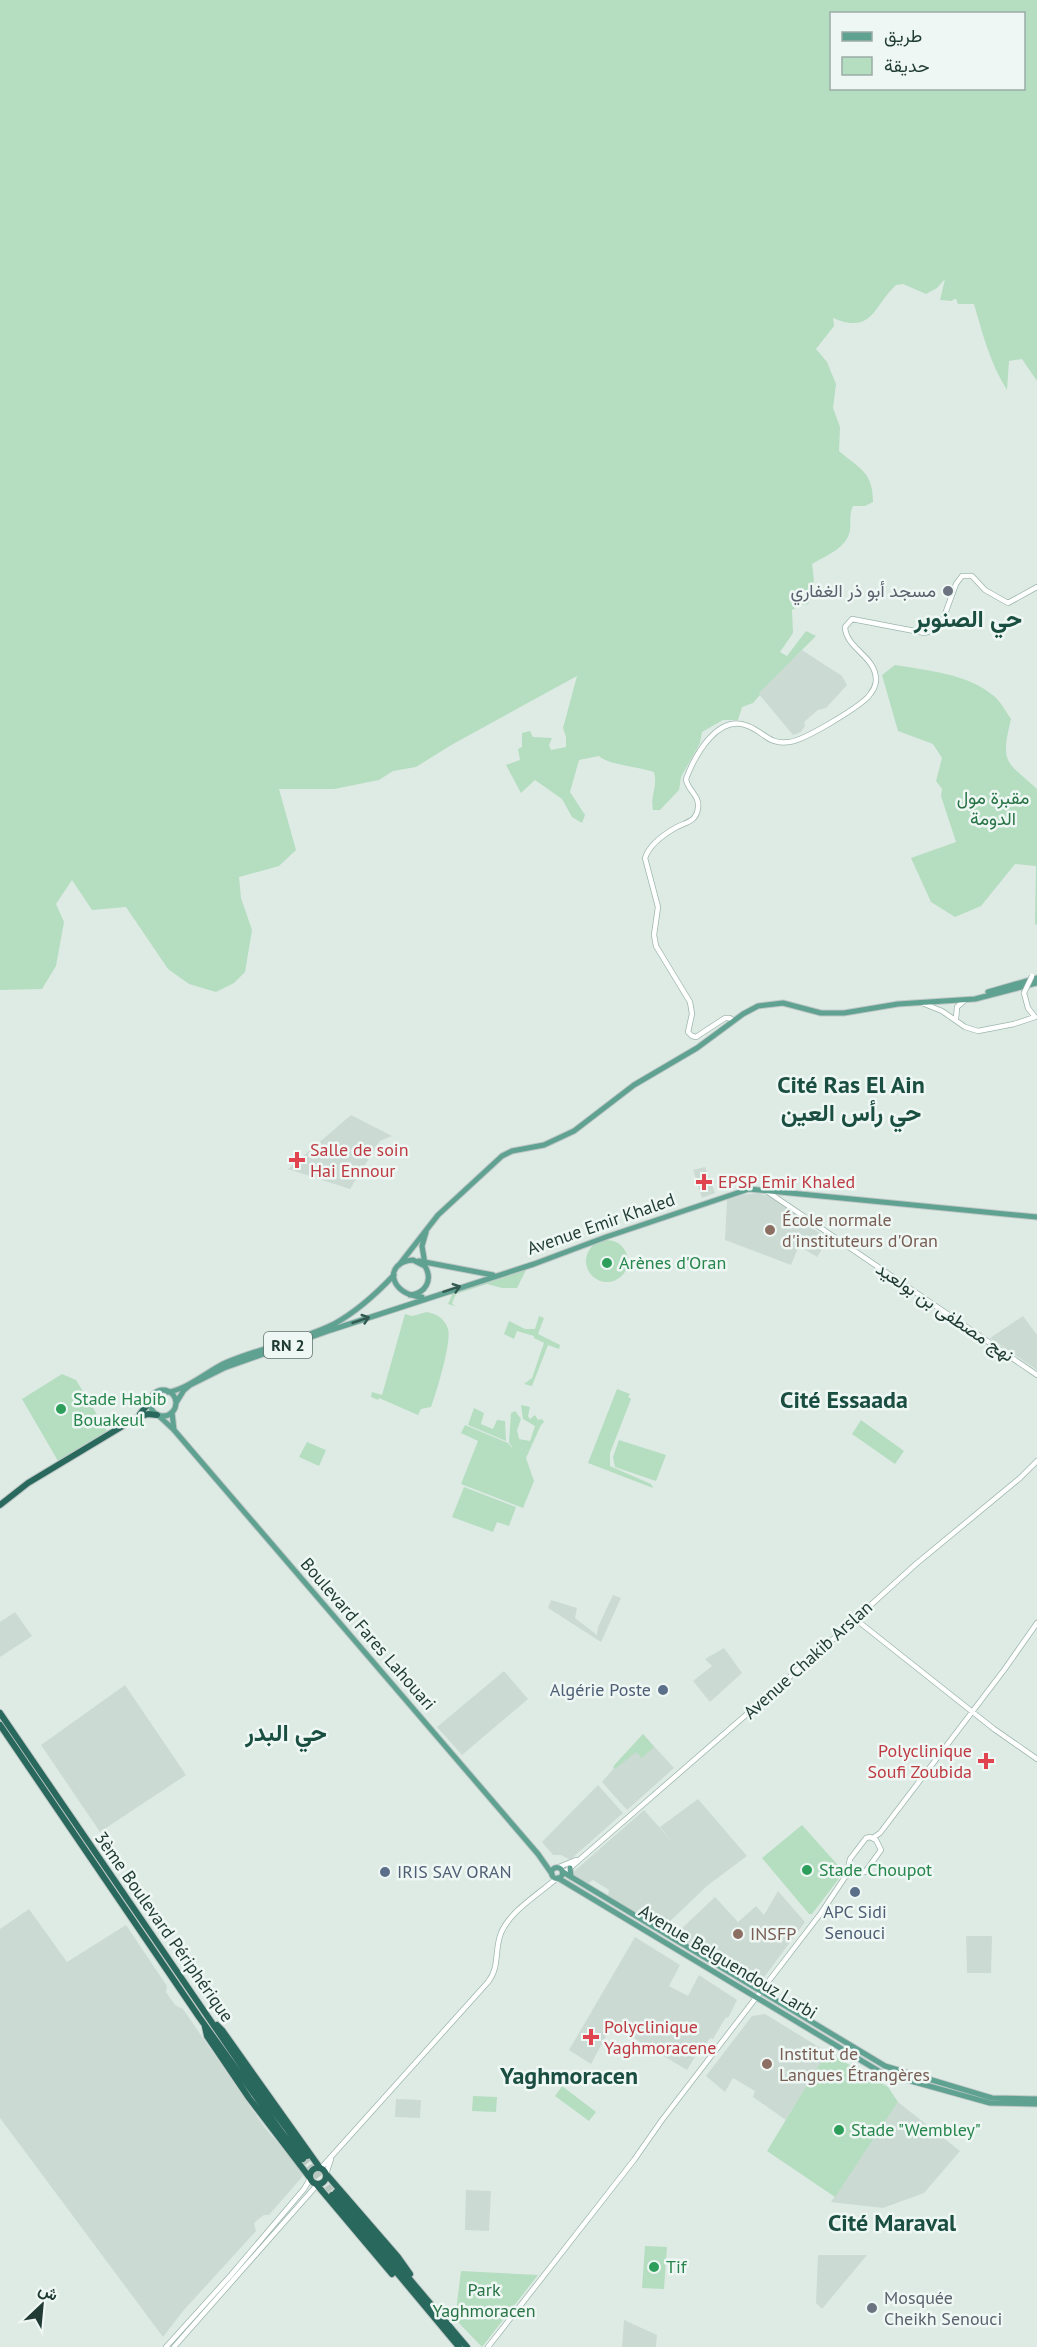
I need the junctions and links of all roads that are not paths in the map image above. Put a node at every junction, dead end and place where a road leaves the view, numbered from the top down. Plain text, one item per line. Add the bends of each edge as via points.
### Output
1 (1037, 587) edge
2 (1037, 971) edge
3 (1034, 977) edge
4 (1037, 983) edge
5 (966, 999) junction
6 (920, 1002) junction
7 (1036, 1018) edge
8 (956, 1019) junction
9 (733, 1021) junction
10 (762, 1189) junction
11 (1037, 1217) edge
12 (429, 1225) junction
13 (425, 1263) junction
14 (399, 1265) junction
15 (394, 1275) junction
16 (494, 1275) junction
17 (426, 1288) junction
18 (410, 1295) junction
19 (432, 1296) junction
20 (418, 1297) junction
21 (409, 1303) junction
22 (1037, 1375) edge
23 (168, 1392) junction
24 (151, 1400) junction
25 (176, 1403) junction
26 (172, 1412) junction
27 (158, 1415) junction
28 (136, 1418) junction
29 (174, 1430) junction
30 (1037, 1461) edge
31 (1, 1503) edge
32 (854, 1618) junction
33 (1037, 1623) edge
34 (973, 1712) junction
35 (0, 1713) edge
36 (0, 1725) edge
37 (1037, 1759) edge
38 (880, 1833) junction
39 (873, 1838) junction
40 (879, 1844) junction
41 (86, 1846) junction
42 (578, 1859) junction
43 (850, 1867) junction
44 (559, 1873) junction
45 (858, 1874) junction
46 (846, 1877) junction
47 (759, 1995) junction
48 (207, 2022) junction
49 (1037, 2099) edge
50 (1037, 2104) edge
51 (332, 2156) junction
52 (305, 2158) tunnel mouth
53 (320, 2168) junction
54 (327, 2175) junction
55 (310, 2179) junction
56 (317, 2185) junction
57 (334, 2193) tunnel mouth
58 (411, 2286) junction
59 (491, 2345) edge
60 (166, 2347) edge
61 (174, 2347) edge
62 (459, 2347) edge
63 (467, 2347) edge

1 - 9 main road via 1008,603 984,590 972,576 962,576 941,625 925,633 852,619 845,627 846,634 868,658 874,672 875,686 868,696 794,741 769,740 739,724 722,726 712,734 686,779 698,803 695,816 655,844 645,858 658,907 654,940 690,1002 688,1032 696,1036 725,1018
2 - 3 main road
3 - 5 main road
3 - 7 main road, bridge via 1024,993
4 - 5 main road
5 - 6 main road
5 - 8 main road via 957,1007
6 - 8 main road
6 - 9 main road via 831,1014 771,1003
7 - 8 main road via 982,1031 969,1029
9 - 12 main road via 697,1048 634,1084 588,1122 560,1139 502,1156
10 - 11 main road, Avenue Emir Khaled
10 - 16 main road, Avenue Emir Khaled via 749,1189
10 - 22 main road, نهج مصطفى بن بولعيد
12 - 13 main road via 422,1252
12 - 14 main road
13 - 14 main road via 408,1260
13 - 16 main road
13 - 17 main road via 429,1277
14 - 15 main road
15 - 18 main road via 398,1288
15 - 23 main road, RN 2 via 334,1323 240,1357
19 -> 16 main road, Avenue Emir Khaled
17 - 18 main road
17 - 20 main road
18 - 20 main road
19 - 20 main road
19 - 21 main road
20 - 21 main road
25 -> 21 main road, RN 2 via 187,1388 224,1368
23 - 24 main road via 158,1392
23 - 25 main road
24 - 27 main road
24 - 28 highway
25 - 26 main road
26 - 27 main road
26 - 29 main road
27 - 28 highway
27 - 29 main road, Boulevard Fares Lahouari
28 - 31 highway
29 - 44 main road, Boulevard Fares Lahouari via 538,1854
30 - 32 main road, Avenue Chakib Arslan
32 - 34 main road
32 - 42 main road, Avenue Chakib Arslan
33 - 34 main road
34 - 37 main road
34 - 38 main road
35 - 41 highway, 3ème Boulevard Périphérique
36 - 41 highway
38 - 39 main road
38 - 40 main road
39 - 40 main road
39 - 43 main road via 866,1838 850,1859
40 - 45 main road via 881,1851 865,1872
41 - 48 highway, 3ème Boulevard Périphérique
42 - 44 main road
42 - 44 main road
43 - 45 main road
43 - 46 main road
44 - 47 main road, Avenue Belguendouz Larbi
44 - 47 main road
44 - 51 main road via 504,1928 496,1967 488,1982
45 - 46 main road
46 - 47 main road
47 - 49 main road via 885,2066 992,2098
47 - 50 main road, Avenue Belguendouz Larbi via 882,2073 990,2103
47 - 59 main road
48 - 52 highway, 3ème Boulevard Périphérique
48 - 53 highway via 222,2030
48 - 55 highway via 207,2036
51 - 53 main road
51 - 54 main road
53 - 54 highway
53 - 55 highway via 312,2170
54 - 56 highway
54 - 58 highway via 398,2257
55 - 56 highway
55 - 60 main road via 231,2276
56 - 58 highway via 391,2272
56 - 61 main road
57 - 58 highway
58 - 62 highway
58 - 63 highway

